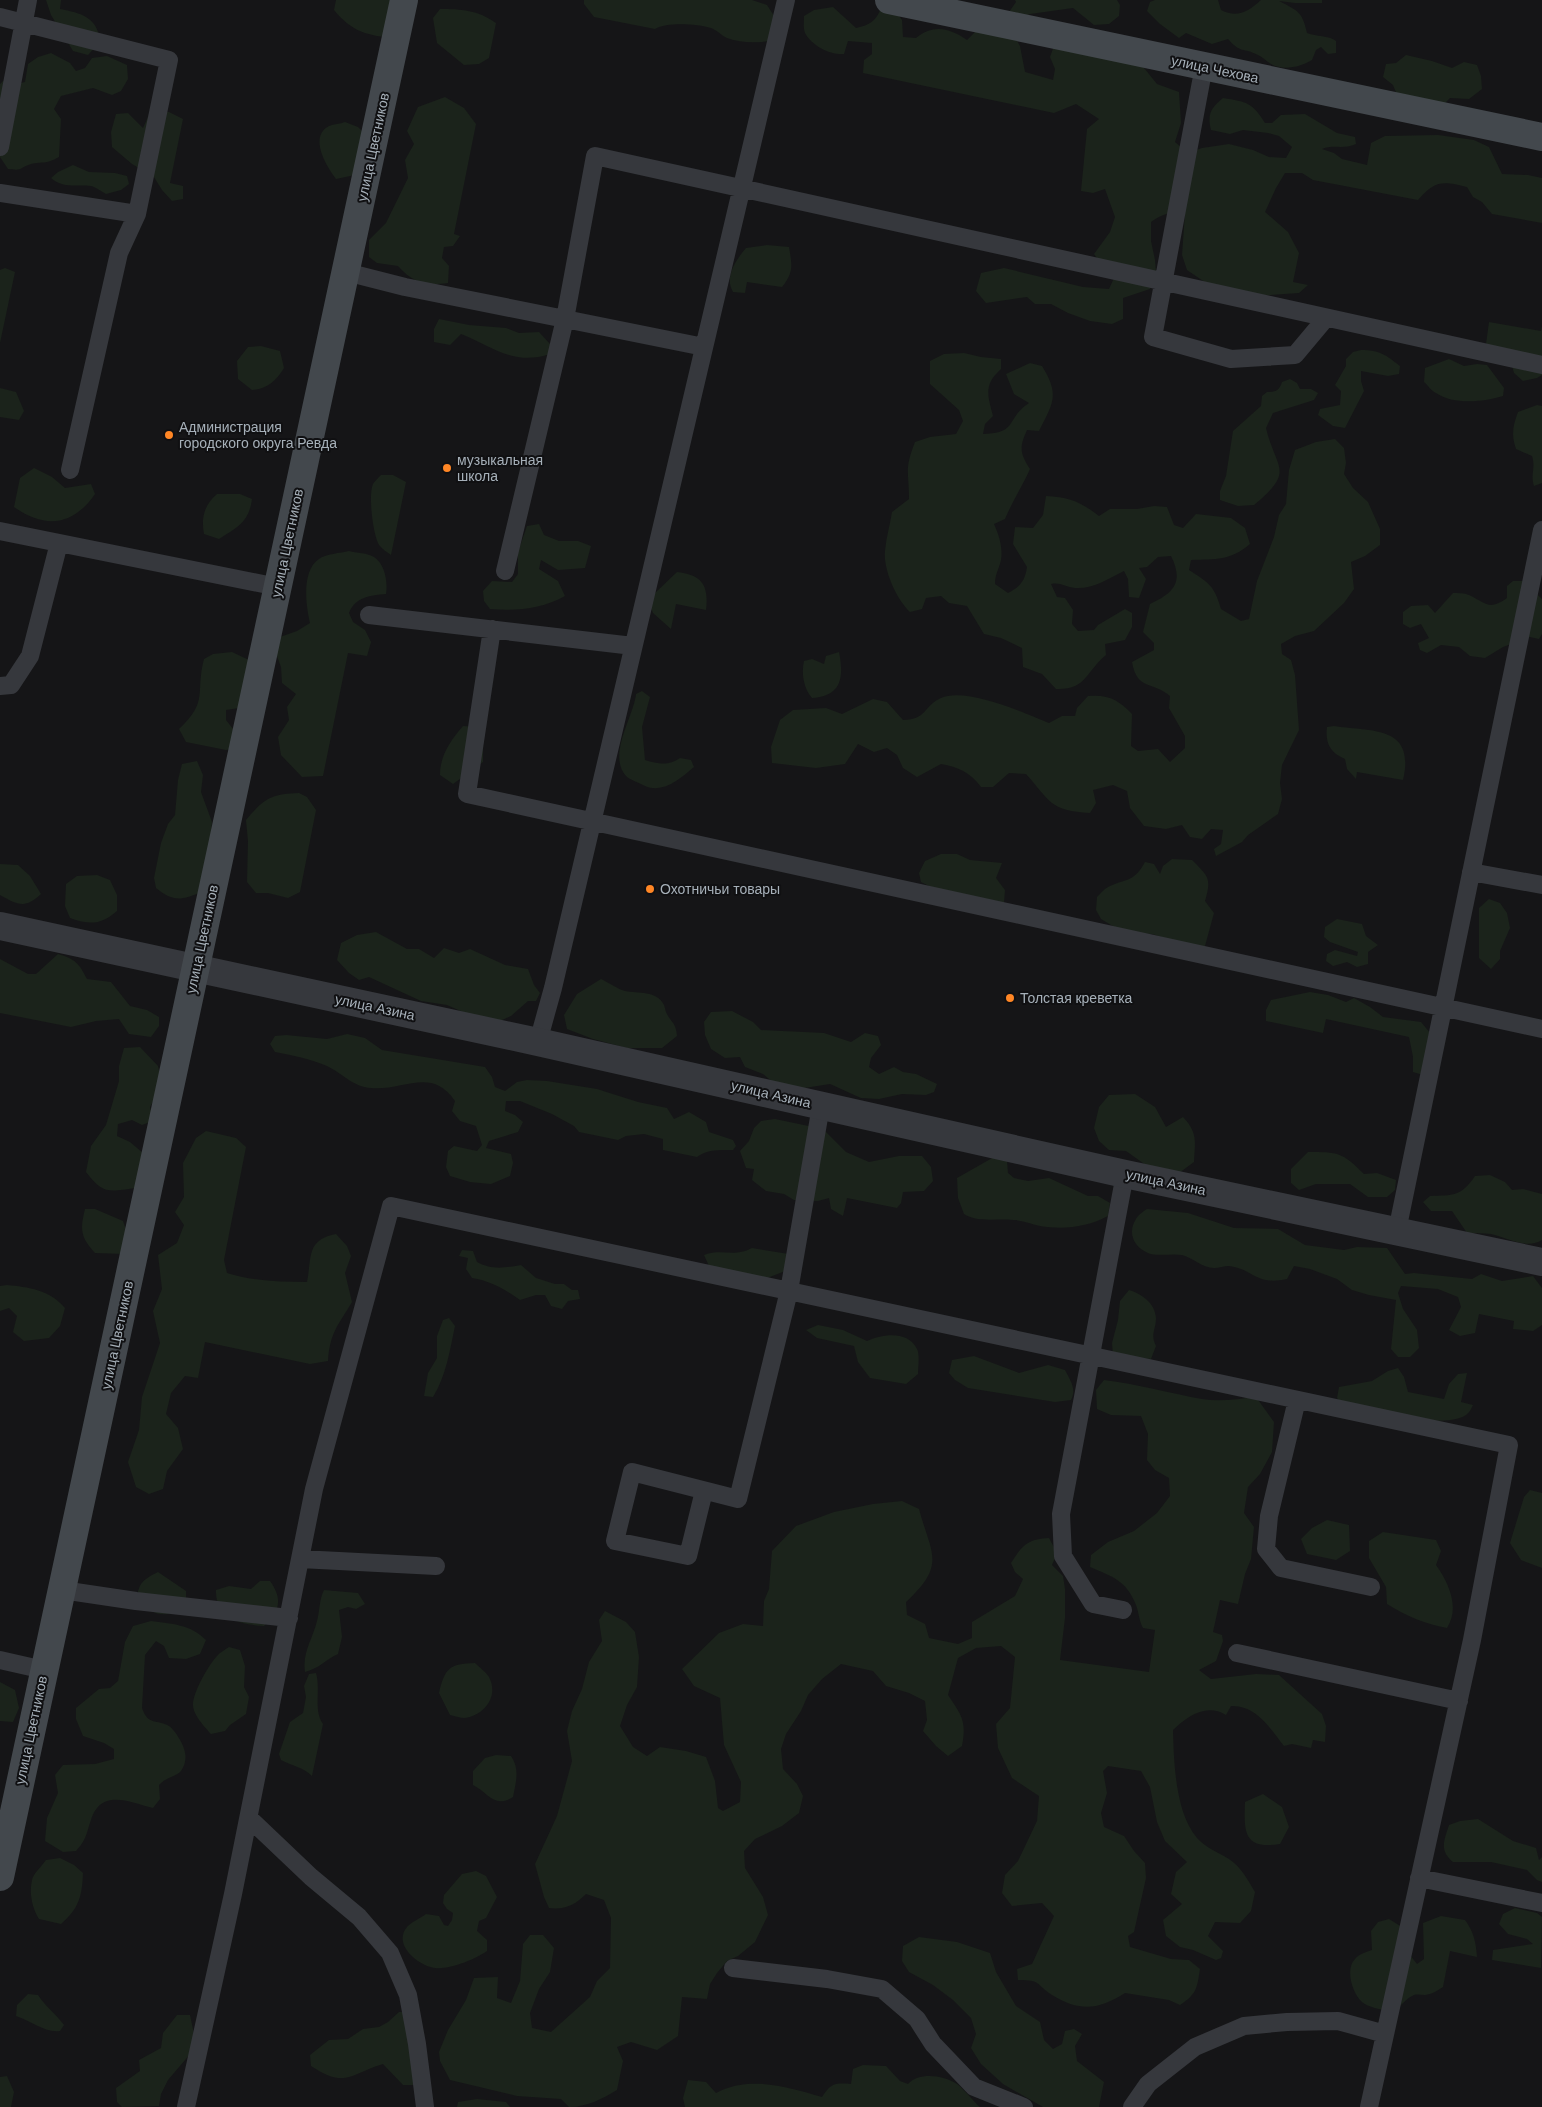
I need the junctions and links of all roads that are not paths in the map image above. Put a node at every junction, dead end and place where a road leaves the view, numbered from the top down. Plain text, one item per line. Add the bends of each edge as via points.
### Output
1 (28, 0) edge
2 (404, 0) edge
3 (786, 0) edge
4 (889, 0) edge
5 (0, 18) edge
6 (24, 22) junction
7 (1204, 66) junction
8 (1542, 137) edge
9 (0, 148) edge
10 (741, 188) junction
11 (0, 193) edge
12 (136, 214) junction
13 (346, 272) junction
14 (1165, 282) junction
15 (1326, 318) junction
16 (565, 319) junction
17 (704, 346) junction
18 (1542, 366) edge
19 (70, 470) dead end
20 (1542, 530) edge
21 (0, 531) edge
22 (60, 543) junction
23 (1539, 558) edge
24 (505, 571) dead end
25 (278, 586) junction
26 (368, 615) dead end
27 (492, 629) junction
28 (633, 646) junction
29 (0, 686) edge
30 (592, 821) junction
31 (1471, 872) junction
32 (1542, 885) edge
33 (0, 926) edge
34 (195, 969) junction
35 (1442, 1008) junction
36 (1542, 1029) edge
37 (538, 1042) junction
38 (821, 1106) junction
39 (1126, 1174) junction
40 (1397, 1231) junction
41 (1542, 1262) edge
42 (789, 1291) junction
43 (1090, 1356) junction
44 (1297, 1400) junction
45 (704, 1490) junction
46 (300, 1559) junction
47 (436, 1566) dead end
48 (1371, 1587) dead end
49 (62, 1590) junction
50 (1123, 1610) dead end
51 (289, 1618) junction
52 (1237, 1653) dead end
53 (0, 1660) edge
54 (44, 1670) junction
55 (1458, 1701) junction
56 (248, 1818) junction
57 (0, 1877) edge
58 (1419, 1878) junction
59 (1542, 1903) edge
60 (733, 1968) dead end
61 (1385, 2034) junction
62 (186, 2107) edge
63 (425, 2107) edge
64 (1024, 2107) edge
65 (1132, 2107) edge
66 (1368, 2107) edge

1 - 6 lane
2 - 13 street, улица Цветников
3 - 10 lane
4 - 7 street, улица Чехова
5 - 6 lane
6 - 9 lane
6 - 12 lane via 169,60
7 - 8 street, улица Чехова
7 - 14 lane
10 - 14 lane
10 - 16 lane via 594,156
10 - 17 lane
11 - 12 lane
12 - 19 lane via 119,253
13 - 16 lane
13 - 25 street, улица Цветников
14 - 15 lane
14 - 15 lane via 1153,337 1231,359 1296,355
15 - 18 lane
16 - 17 lane
16 - 24 lane
17 - 28 lane
20 - 23 lane
21 - 22 lane
22 - 25 lane
22 - 29 lane via 30,656 11,684
23 - 31 lane
25 - 34 street, улица Цветников
26 - 27 lane
27 - 28 lane
27 - 30 lane via 467,794
28 - 30 lane
30 - 35 lane
30 - 37 lane
31 - 32 lane
31 - 35 lane
33 - 34 street, улица Азина
34 - 37 street, улица Азина
34 - 49 street, улица Цветников
35 - 36 lane
35 - 40 lane
37 - 38 street, улица Азина
38 - 39 street, улица Азина
38 - 42 lane
39 - 40 street, улица Азина
39 - 43 lane
40 - 41 street, улица Азина
42 - 43 lane
42 - 45 lane via 738,1499
42 - 46 lane via 391,1206 314,1489
43 - 44 lane
43 - 50 lane via 1061,1514 1064,1556 1093,1604
44 - 48 lane via 1269,1516 1266,1549 1281,1568
44 - 55 lane via 1509,1445
45 - 45 lane via 632,1472 616,1541 688,1556
46 - 47 lane
46 - 51 lane
49 - 51 lane
49 - 54 street, улица Цветников
51 - 56 lane
52 - 55 lane
53 - 54 lane
54 - 57 street, улица Цветников
55 - 58 lane
56 - 62 lane
56 - 63 lane via 311,1877 359,1916 390,1953 408,1995 418,2044
58 - 59 lane
58 - 61 lane
60 - 64 lane via 882,1989 917,2019 933,2044 974,2087
61 - 65 lane via 1338,2021 1244,2026 1194,2047 1148,2084
61 - 66 lane

